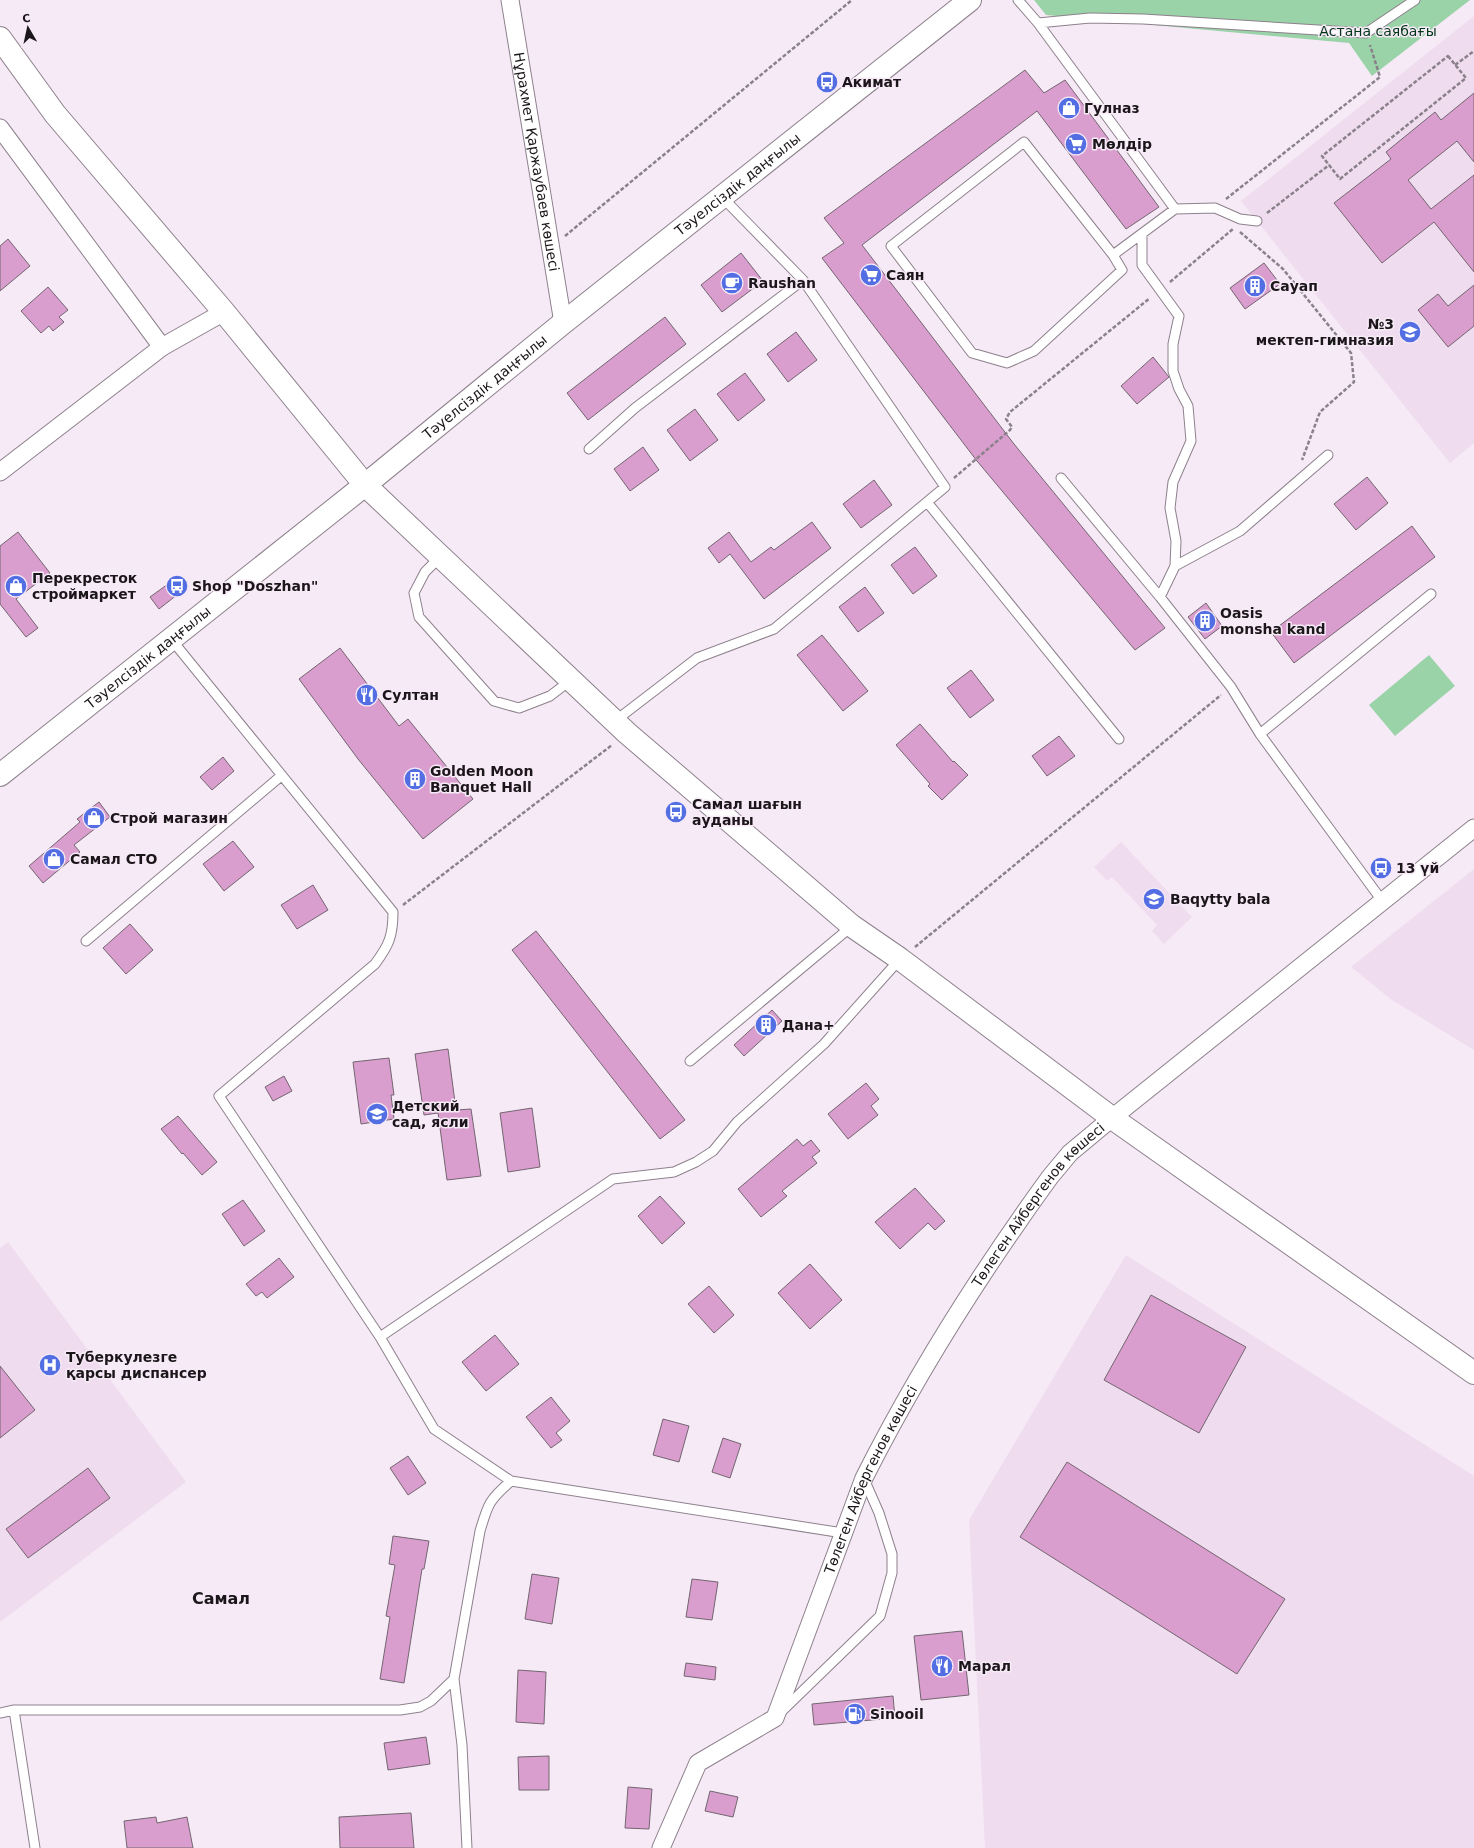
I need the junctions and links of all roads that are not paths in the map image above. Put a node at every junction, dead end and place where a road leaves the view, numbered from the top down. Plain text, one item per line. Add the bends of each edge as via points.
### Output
1 (510, 0) edge
2 (970, 0) edge
3 (1018, 0) edge
4 (1415, 0) edge
5 (1038, 23) junction
6 (0, 38) edge
7 (0, 128) edge
8 (722, 197) junction
9 (1174, 209) junction
10 (1257, 221) road end
11 (1142, 234) junction
12 (1113, 256) junction
13 (803, 280) junction
14 (224, 312) junction
15 (563, 323) junction
16 (162, 347) junction
17 (589, 449) dead end
18 (1328, 454) dead end
19 (0, 472) edge
20 (1062, 478) dead end
21 (365, 485) junction
22 (927, 502) junction
23 (441, 556) junction
24 (1175, 566) junction
25 (1431, 594) dead end
26 (1160, 597) junction
27 (171, 639) junction
28 (571, 680) junction
29 (621, 727) junction
30 (1260, 734) junction
31 (1119, 739) dead end
32 (0, 775) edge
33 (281, 776) junction
34 (1474, 828) edge
35 (1383, 902) junction
36 (852, 926) junction
37 (86, 941) dead end
38 (900, 959) junction
39 (690, 1061) dead end
40 (1112, 1118) junction
41 (380, 1337) junction
42 (1474, 1373) edge
43 (864, 1478) junction
44 (512, 1481) junction
45 (843, 1533) junction
46 (454, 1679) junction
47 (14, 1710) junction
48 (0, 1713) edge
49 (775, 1718) junction
50 (35, 1848) edge
51 (467, 1848) edge
52 (662, 1848) edge

1 - 15 street, Нұрахмет Қаржаубаев көшесі
2 - 8 main road, Тәуелсіздік даңғылы
3 - 5 lane
4 - 5 lane via 1366,33 1142,18 1090,18
5 - 9 lane
6 - 14 main road via 55,114
7 - 16 street
8 - 13 lane
8 - 15 main road, Тәуелсіздік даңғылы
9 - 10 lane via 1215,208 1240,219
9 - 11 lane
11 - 12 lane
11 - 24 lane via 1142,265 1179,316 1173,344 1173,371 1188,406 1191,441 1173,482 1170,508 1176,541
12 - 12 lane via 1122,270 1034,351 1007,363 972,353 891,246 1024,142
13 - 17 lane via 635,408
13 - 22 lane via 945,486
14 - 16 street
14 - 21 main road
15 - 21 main road, Тәуелсіздік даңғылы
16 - 19 street
18 - 24 lane via 1240,531
20 - 26 lane
21 - 23 main road
21 - 27 main road, Тәуелсіздік даңғылы
22 - 29 lane via 774,629 697,658
22 - 31 lane
23 - 28 main road
23 - 28 lane via 425,572 414,593 419,617 494,701 519,708 550,696
24 - 26 lane
25 - 30 lane
26 - 30 lane via 1231,687
27 - 32 main road, Тәуелсіздік даңғылы
27 - 33 lane
28 - 29 main road
29 - 36 main road
30 - 35 lane
33 - 37 lane
33 - 41 lane via 393,912 393,929 388,947 375,964 219,1096
34 - 35 street, Төлеген Айбергенов көшесі
35 - 40 street, Төлеген Айбергенов көшесі
36 - 38 main road
36 - 39 lane
38 - 40 main road
38 - 41 lane via 824,1044 737,1122 713,1151 674,1172 613,1179
40 - 42 main road
40 - 43 street, Төлеген Айбергенов көшесі via 1070,1153 1031,1202 944,1334
41 - 44 lane via 434,1428
43 - 45 street, Төлеген Айбергенов көшесі
43 - 49 lane via 892,1554 892,1573 880,1616
44 - 45 lane
44 - 46 lane via 494,1496 487,1508 480,1531
45 - 49 street, Төлеген Айбергенов көшесі
46 - 47 lane via 431,1701 420,1707 400,1710
46 - 51 lane via 462,1745
47 - 48 lane
47 - 50 lane
49 - 52 street via 698,1763

